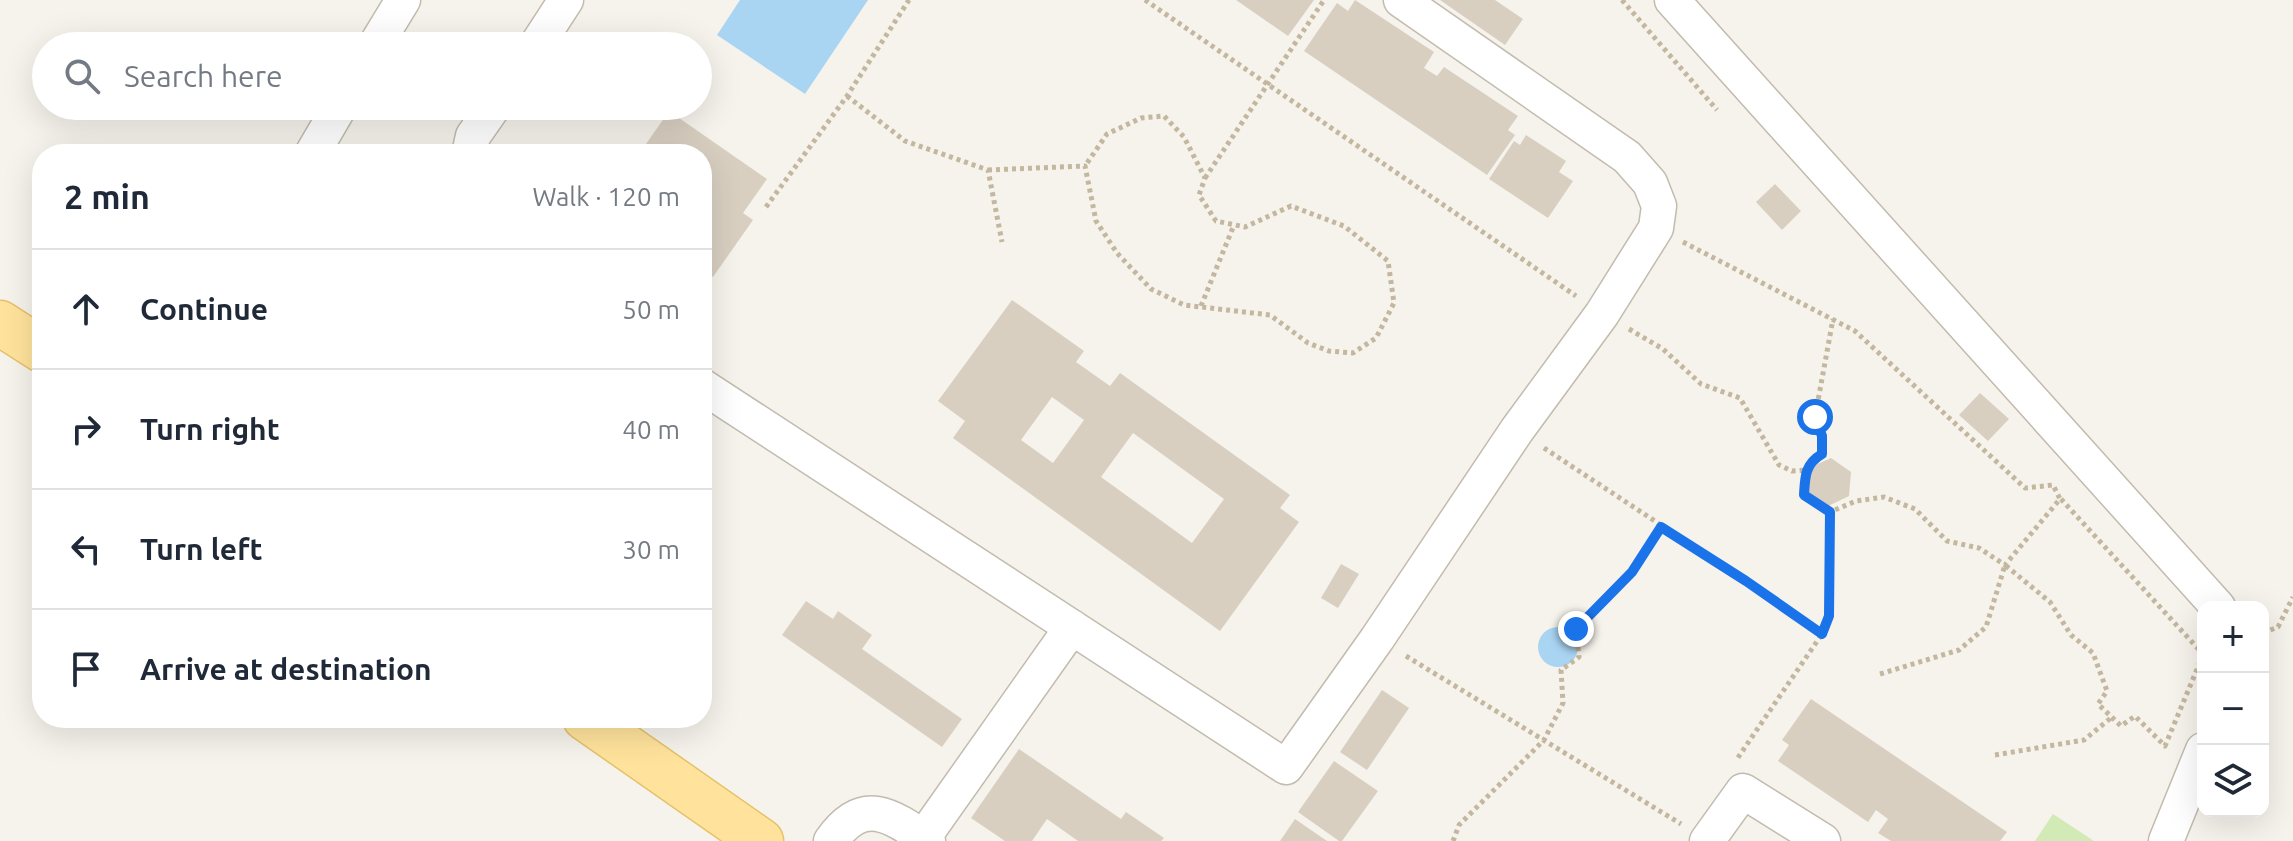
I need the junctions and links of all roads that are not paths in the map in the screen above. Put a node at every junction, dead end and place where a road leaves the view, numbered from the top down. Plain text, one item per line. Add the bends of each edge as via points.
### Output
1 (403, 0) edge
2 (566, 0) edge
3 (1401, 0) edge
4 (1672, 0) edge
5 (384, 32) edge
6 (545, 32) edge
7 (332, 120) edge
8 (484, 120) edge
9 (318, 144) edge
10 (471, 144) edge
11 (0, 323) edge
12 (32, 344) edge
13 (712, 393) edge
14 (2213, 601) edge
15 (1072, 627) junction
16 (599, 728) edge
17 (2197, 765) edge
18 (1698, 835) edge
19 (925, 839) edge
20 (761, 841) edge
21 (831, 841) edge
22 (1823, 841) edge
23 (2166, 841) edge

1 - 5 street
2 - 6 street
3 - 15 street via 1627,157 1650,183 1659,206 1656,228 1602,314 1286,767
4 - 14 street
7 - 9 street
8 - 10 street
11 - 12 main road
13 - 15 street
15 - 19 street
16 - 20 main road
17 - 23 street
18 - 22 street via 1743,791
19 - 21 street via 898,820 866,813 850,819

